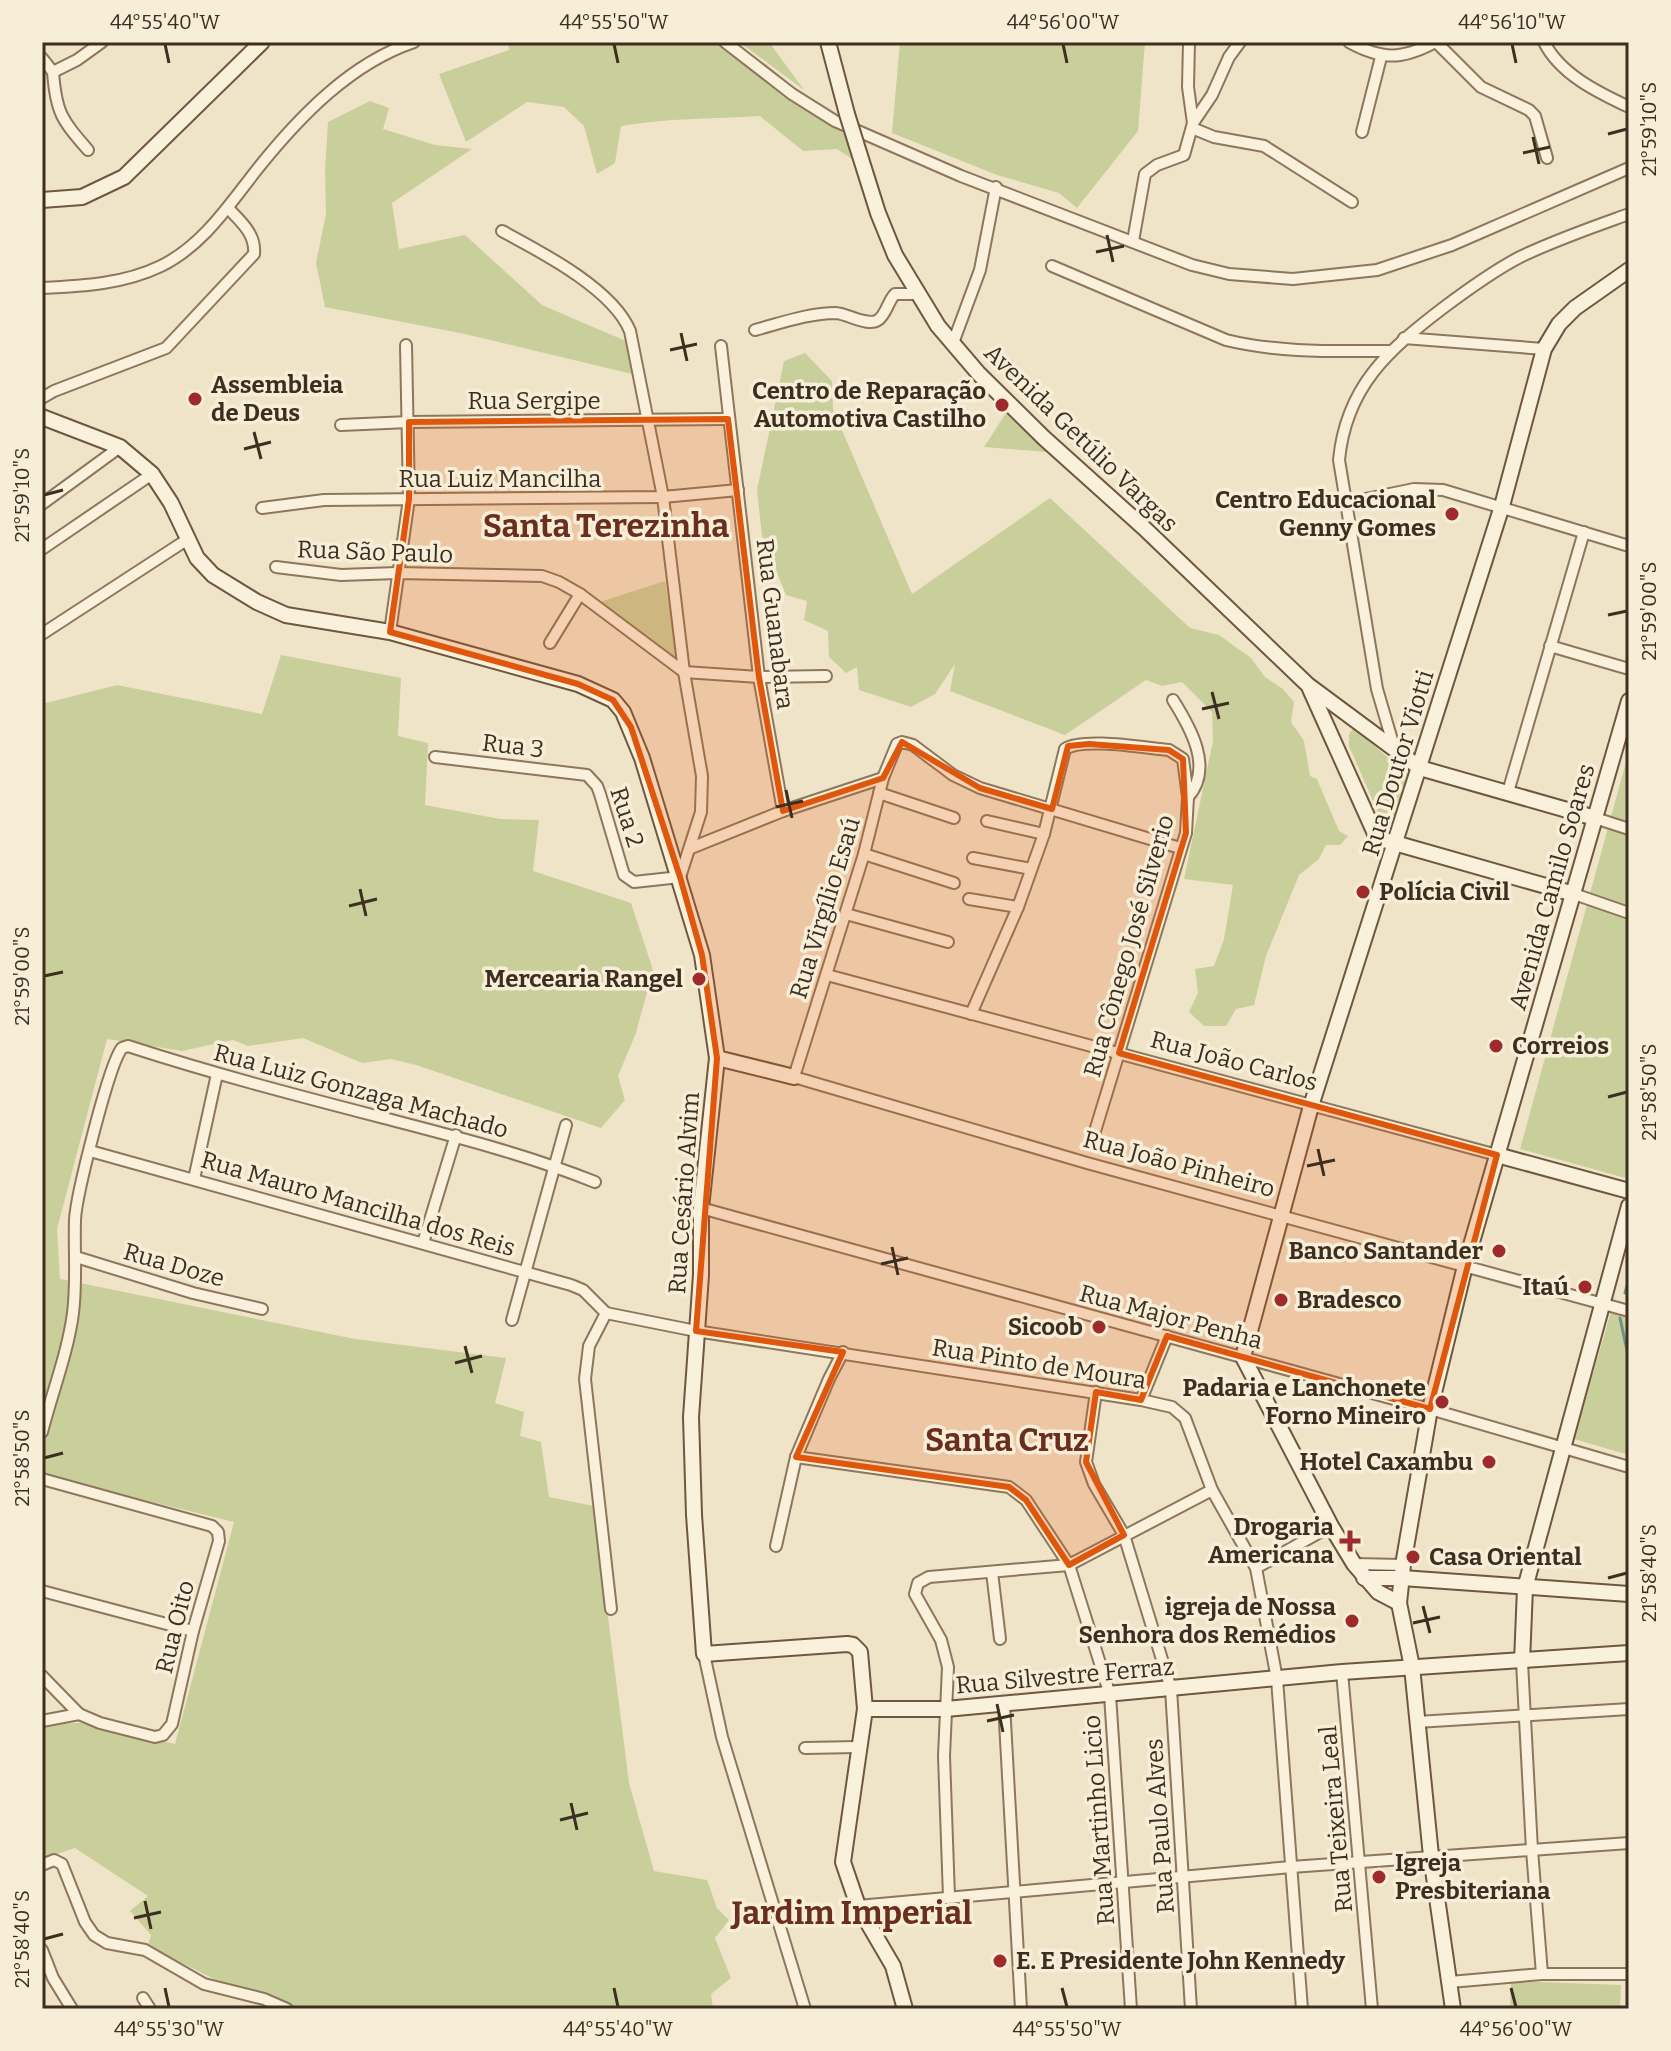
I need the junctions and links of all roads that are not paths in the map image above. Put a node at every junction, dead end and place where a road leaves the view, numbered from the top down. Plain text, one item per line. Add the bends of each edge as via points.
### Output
1 (102, 42) edge
2 (262, 42) edge
3 (414, 42) edge
4 (725, 42) edge
5 (828, 42) edge
6 (1189, 42) edge
7 (1240, 42) edge
8 (1349, 42) edge
9 (1436, 42) edge
10 (1544, 42) edge
11 (1381, 57) junction
12 (42, 58) edge
13 (53, 72) junction
14 (1629, 107) edge
15 (1193, 125) junction
16 (1362, 132) dead end
17 (88, 150) dead end
18 (1547, 158) dead end
19 (1629, 168) edge
20 (996, 187) junction
21 (42, 200) edge
22 (1352, 202) dead end
23 (228, 208) junction
24 (1629, 214) edge
25 (502, 231) dead end
26 (1133, 241) junction
27 (1052, 266) dead end
28 (1629, 270) edge
29 (42, 288) edge
30 (917, 294) junction
31 (755, 330) dead end
32 (1404, 338) junction
33 (953, 343) junction
34 (406, 345) dead end
35 (721, 346) dead end
36 (1544, 349) junction
37 (1389, 351) junction
38 (42, 398) edge
39 (42, 417) edge
40 (728, 419) junction
41 (649, 421) junction
42 (409, 422) junction
43 (341, 425) dead end
44 (120, 447) junction
45 (152, 474) junction
46 (738, 490) junction
47 (663, 497) junction
48 (409, 499) junction
49 (1346, 503) junction
50 (42, 504) edge
51 (1502, 506) junction
52 (262, 508) dead end
53 (1584, 532) junction
54 (188, 539) junction
55 (1629, 546) edge
56 (42, 549) edge
57 (276, 567) dead end
58 (397, 573) junction
59 (580, 594) junction
60 (390, 632) junction
61 (42, 634) edge
62 (550, 643) dead end
63 (1550, 646) junction
64 (1629, 669) edge
65 (684, 672) junction
66 (826, 676) dead end
67 (759, 677) junction
68 (1308, 685) junction
69 (1173, 700) dead end
70 (1629, 701) edge
71 (1353, 718) junction
72 (1331, 734) junction
73 (1394, 749) junction
74 (435, 757) dead end
75 (1420, 768) junction
76 (587, 775) joint
77 (883, 778) junction
78 (1508, 792) junction
79 (879, 793) junction
80 (1188, 797) junction
81 (1052, 809) junction
82 (783, 811) junction
83 (954, 818) dead end
84 (1595, 818) junction
85 (987, 821) dead end
86 (1629, 829) edge
87 (1044, 834) junction
88 (1377, 838) junction
89 (1396, 844) junction
90 (691, 848) junction
91 (1180, 848) junction
92 (864, 854) junction
93 (973, 858) dead end
94 (1390, 864) junction
95 (1031, 869) junction
96 (680, 877) junction
97 (954, 883) dead end
98 (1574, 894) junction
99 (969, 899) dead end
100 (1018, 907) junction
101 (1629, 913) edge
102 (846, 914) junction
103 (948, 942) dead end
104 (827, 975) junction
105 (971, 1014) junction
106 (1119, 1053) junction
107 (717, 1058) junction
108 (217, 1074) junction
109 (794, 1077) junction
110 (1311, 1106) junction
111 (566, 1125) dead end
112 (456, 1135) junction
113 (1092, 1141) dead end
114 (90, 1151) junction
115 (1497, 1155) junction
116 (556, 1166) junction
117 (194, 1179) junction
118 (595, 1182) dead end
119 (1629, 1191) edge
120 (1629, 1206) edge
121 (701, 1208) junction
122 (1283, 1215) junction
123 (423, 1243) junction
124 (76, 1257) junction
125 (1465, 1266) junction
126 (526, 1272) junction
127 (1602, 1303) junction
128 (1628, 1308) edge
129 (262, 1309) dead end
130 (606, 1313) junction
131 (512, 1320) dead end
132 (696, 1331) junction
133 (1167, 1336) junction
134 (843, 1352) junction
135 (1243, 1357) junction
136 (1096, 1392) junction
137 (1141, 1400) junction
138 (1430, 1409) junction
139 (42, 1432) edge
140 (1561, 1449) junction
141 (796, 1457) junction
142 (1629, 1467) edge
143 (42, 1479) edge
144 (1212, 1490) junction
145 (1331, 1526) junction
146 (1124, 1535) junction
147 (776, 1546) dead end
148 (1354, 1564) junction
149 (1069, 1565) junction
150 (1256, 1568) junction
151 (1402, 1571) junction
152 (992, 1572) junction
153 (1364, 1578) junction
154 (1525, 1588) junction
155 (42, 1591) edge
156 (1629, 1594) edge
157 (1399, 1603) junction
158 (611, 1609) dead end
159 (193, 1631) junction
160 (1000, 1639) dead end
161 (1629, 1653) edge
162 (704, 1654) junction
163 (1522, 1662) junction
164 (1412, 1667) junction
165 (1342, 1672) junction
166 (42, 1676) edge
167 (1277, 1679) junction
168 (1171, 1689) junction
169 (1110, 1695) junction
170 (1004, 1704) junction
171 (865, 1709) junction
172 (946, 1709) junction
173 (1629, 1709) edge
174 (79, 1714) junction
175 (1527, 1717) junction
176 (42, 1721) edge
177 (1417, 1722) junction
178 (858, 1747) junction
179 (805, 1748) dead end
180 (1629, 1843) edge
181 (1532, 1850) junction
182 (1431, 1856) junction
183 (1361, 1862) junction
184 (42, 1865) edge
185 (1291, 1867) junction
186 (1183, 1878) junction
187 (1124, 1882) junction
188 (1014, 1890) junction
189 (949, 1897) junction
190 (858, 1906) junction
191 (42, 1950) edge
192 (1542, 1974) junction
193 (1629, 1974) edge
194 (1450, 1982) junction
195 (143, 1998) dead end
196 (72, 2009) edge
197 (150, 2009) edge
198 (287, 2009) edge
199 (805, 2009) edge
200 (905, 2009) edge
201 (1021, 2009) edge
202 (1131, 2009) edge
203 (1191, 2009) edge
204 (1302, 2009) edge
205 (1372, 2009) edge
206 (1453, 2009) edge

1 - 13 street
2 - 21 street via 124,177 82,197
3 - 23 street via 379,58 323,99
4 - 20 street via 835,121
5 - 30 street, Avenida Getúlio Vargas, bridge via 878,213
6 - 15 street
7 - 15 street
8 - 11 street
9 - 11 street
9 - 18 street via 1481,87 1535,116
10 - 14 street via 1556,63
11 - 16 street
12 - 13 street
13 - 17 street via 62,119
15 - 22 street via 1214,137 1264,146
15 - 26 street via 1184,155 1145,174
19 - 26 street via 1452,245 1377,270 1293,279 1229,274
20 - 26 street
20 - 33 street via 980,270
23 - 29 street via 162,265 118,280
23 - 38 street via 251,234 254,254 170,345
24 - 32 street via 1520,258
25 - 41 street via 600,293 618,311 630,331
27 - 37 street via 1256,348
28 - 36 street, Rua Doutor Viotti via 1575,308
30 - 31 street via 895,294 877,321 837,313
30 - 33 street, Avenida Getúlio Vargas
32 - 36 street
32 - 37 street
33 - 68 street, Avenida Getúlio Vargas via 1044,438
34 - 42 street
35 - 40 street, Rua Guanabara
36 - 51 street, Rua Doutor Viotti
37 - 49 street via 1356,398 1345,427 1339,460
39 - 44 street, Rua Cesário Alvim
40 - 41 street, Rua Sergipe
40 - 46 street, Rua Guanabara
41 - 42 street, Rua Sergipe
41 - 47 street
42 - 43 street, Rua Sergipe
42 - 48 street
44 - 45 street, Rua Cesário Alvim
44 - 50 street
45 - 54 street, Rua Cesário Alvim
45 - 56 street
46 - 47 street, Rua Luiz Mancilha
46 - 67 street, Rua Guanabara
47 - 48 street, Rua Luiz Mancilha
47 - 65 street
48 - 52 street, Rua Luiz Mancilha via 299,501
48 - 58 street
49 - 51 street via 1430,488
49 - 73 street via 1377,689
51 - 53 street
51 - 75 street, Rua Doutor Viotti
53 - 55 street
53 - 63 street
54 - 60 street, Rua Cesário Alvim via 213,575 257,602 286,615
54 - 61 street
57 - 58 street, Rua São Paulo via 341,575
58 - 59 street, Rua São Paulo via 527,574
58 - 60 street
59 - 62 street
59 - 65 street, Rua São Paulo
60 - 96 street, Rua Cesário Alvim via 578,684 613,700 631,727
63 - 64 street
63 - 78 street
65 - 67 street
65 - 90 street via 702,776 701,812
66 - 67 street
67 - 82 street, Rua Guanabara
68 - 71 street
68 - 72 street
69 - 80 street via 1198,751 1198,782
70 - 84 street, Avenida Camilo Soares
71 - 72 street
71 - 73 street
72 - 88 street
73 - 75 street
74 - 76 street, Rua 3
75 - 78 street
75 - 89 street, Rua Doutor Viotti
76 - 96 street, Rua 2 via 600,794 624,875 634,882
77 - 79 street, Rua Virgílio Esaú
77 - 81 street, Rua Virgílio Esaú via 893,750 906,742 953,775
77 - 82 street
78 - 84 street
79 - 83 street
79 - 92 street, Rua Virgílio Esaú
80 - 81 street, Rua Cônego José Silverio via 1183,759 1169,750 1089,744 1068,746
80 - 91 street, Rua Cônego José Silverio
81 - 87 street
81 - 91 street
82 - 90 street
84 - 86 street
84 - 98 street, Avenida Camilo Soares
85 - 87 street
87 - 95 street
88 - 89 street
88 - 94 street
89 - 94 street, Rua Doutor Viotti
89 - 98 street
90 - 96 street
91 - 106 street, Rua Cônego José Silverio
92 - 97 street
92 - 102 street, Rua Virgílio Esaú
93 - 95 street
94 - 110 street, Rua Doutor Viotti
95 - 100 street
96 - 107 street, Rua Cesário Alvim via 702,955
98 - 101 street
98 - 115 street, Avenida Camilo Soares
99 - 100 street
100 - 105 street
102 - 103 street
102 - 104 street, Rua Virgílio Esaú
104 - 105 street, Rua João Carlos
104 - 109 street, Rua Virgílio Esaú
105 - 106 street, Rua João Carlos
106 - 110 street, Rua João Carlos
106 - 113 street, Rua Cônego José Silverio
107 - 109 street, Rua João Pinheiro
107 - 121 street, Rua Cesário Alvim
108 - 112 street, Rua Luiz Gonzaga Machado
108 - 114 street, Rua Luiz Gonzaga Machado via 122,1048
108 - 117 street
109 - 122 street, Rua João Pinheiro
110 - 115 street, Rua João Carlos
110 - 122 street, Rua Doutor Viotti
111 - 116 street
112 - 116 street, Rua Luiz Gonzaga Machado
112 - 123 street
114 - 117 street, Rua Mauro Mancilha dos Reis
114 - 124 street via 75,1218
115 - 119 street, Rua João Carlos
115 - 125 street, Avenida Camilo Soares
116 - 118 street, Rua Luiz Gonzaga Machado
116 - 126 street
117 - 123 street, Rua Mauro Mancilha dos Reis
120 - 127 street
121 - 132 street, Rua Cesário Alvim
121 - 133 street, Rua Major Penha
122 - 125 street, Rua João Pinheiro
122 - 135 street, Rua Doutor Viotti
123 - 126 street, Rua Mauro Mancilha dos Reis
124 - 129 street, Rua Doze
124 - 139 street via 73,1316
125 - 127 street, Rua João Pinheiro
125 - 138 street, Avenida Camilo Soares
126 - 130 street, Rua Mauro Mancilha dos Reis via 583,1290
126 - 131 street
127 - 128 street, Rua João Pinheiro
127 - 140 street
130 - 132 street, Rua Pinto de Moura
130 - 158 street via 589,1346 585,1379
132 - 134 street, Rua Pinto de Moura
132 - 162 street, Rua Cesário Alvim via 692,1470
133 - 135 street, Rua Major Penha
133 - 137 street
134 - 136 street, Rua Pinto de Moura
134 - 141 street
135 - 138 street, Rua Major Penha
135 - 145 street
136 - 137 street, Rua Pinto de Moura
136 - 146 street, Rua Paulo Alves via 1086,1462
137 - 144 street, Rua Pinto de Moura via 1172,1407 1185,1418
138 - 140 street, Rua Major Penha
138 - 151 street, Avenida Camilo Soares
140 - 142 street, Rua Major Penha
140 - 154 street
141 - 147 street
141 - 149 street, Rua Martinho Licio via 1009,1487 1026,1500
143 - 159 street, Rua Oito via 212,1526 218,1532
144 - 146 street
144 - 150 street, Rua Pinto de Moura
145 - 148 street
145 - 150 street
146 - 149 street
146 - 168 street, Rua Paulo Alves
148 - 151 street
148 - 153 street
149 - 152 street
149 - 169 street, Rua Martinho Licio
150 - 167 street, Rua Pinto de Moura
151 - 153 street
151 - 154 street
151 - 157 street, Avenida Camilo Soares
152 - 160 street
152 - 172 street via 929,1577 918,1583 915,1594 946,1652
153 - 157 street
154 - 156 street
154 - 163 street
155 - 159 street
157 - 164 street, Avenida Camilo Soares
159 - 174 street, Rua Oito via 172,1724 163,1735 124,1731
161 - 163 street, Rua Silvestre Ferraz
162 - 171 street via 847,1644 861,1656
162 - 199 street via 722,1737
163 - 164 street, Rua Silvestre Ferraz
163 - 175 street
164 - 165 street, Rua Silvestre Ferraz
164 - 177 street, Avenida Camilo Soares
165 - 167 street, Rua Silvestre Ferraz
165 - 183 street, Rua Teixeira Leal
166 - 174 street
167 - 168 street, Rua Silvestre Ferraz
167 - 185 street, Rua Pinto de Moura
168 - 169 street, Rua Silvestre Ferraz
168 - 186 street, Rua Paulo Alves
169 - 170 street, Rua Silvestre Ferraz
169 - 187 street, Rua Martinho Licio
170 - 172 street, Rua Silvestre Ferraz
170 - 188 street
171 - 172 street, Rua Silvestre Ferraz
171 - 178 street
172 - 189 street
173 - 175 street
174 - 176 street
175 - 177 street
175 - 181 street
177 - 182 street, Avenida Camilo Soares
178 - 179 street
178 - 190 street via 843,1862
180 - 181 street
181 - 182 street
181 - 192 street
182 - 183 street
182 - 194 street, Avenida Camilo Soares
183 - 185 street
183 - 205 street, Rua Teixeira Leal
184 - 198 street via 54,1860 62,1864 85,1922 107,1943 145,1950 204,1984
185 - 186 street
185 - 204 street, Rua Pinto de Moura
186 - 187 street
186 - 203 street, Rua Paulo Alves
187 - 188 street
187 - 202 street, Rua Martinho Licio
188 - 189 street
188 - 201 street
189 - 190 street
190 - 200 street via 893,1966
191 - 196 street
192 - 193 street
192 - 194 street
194 - 206 street, Avenida Camilo Soares
195 - 197 street

